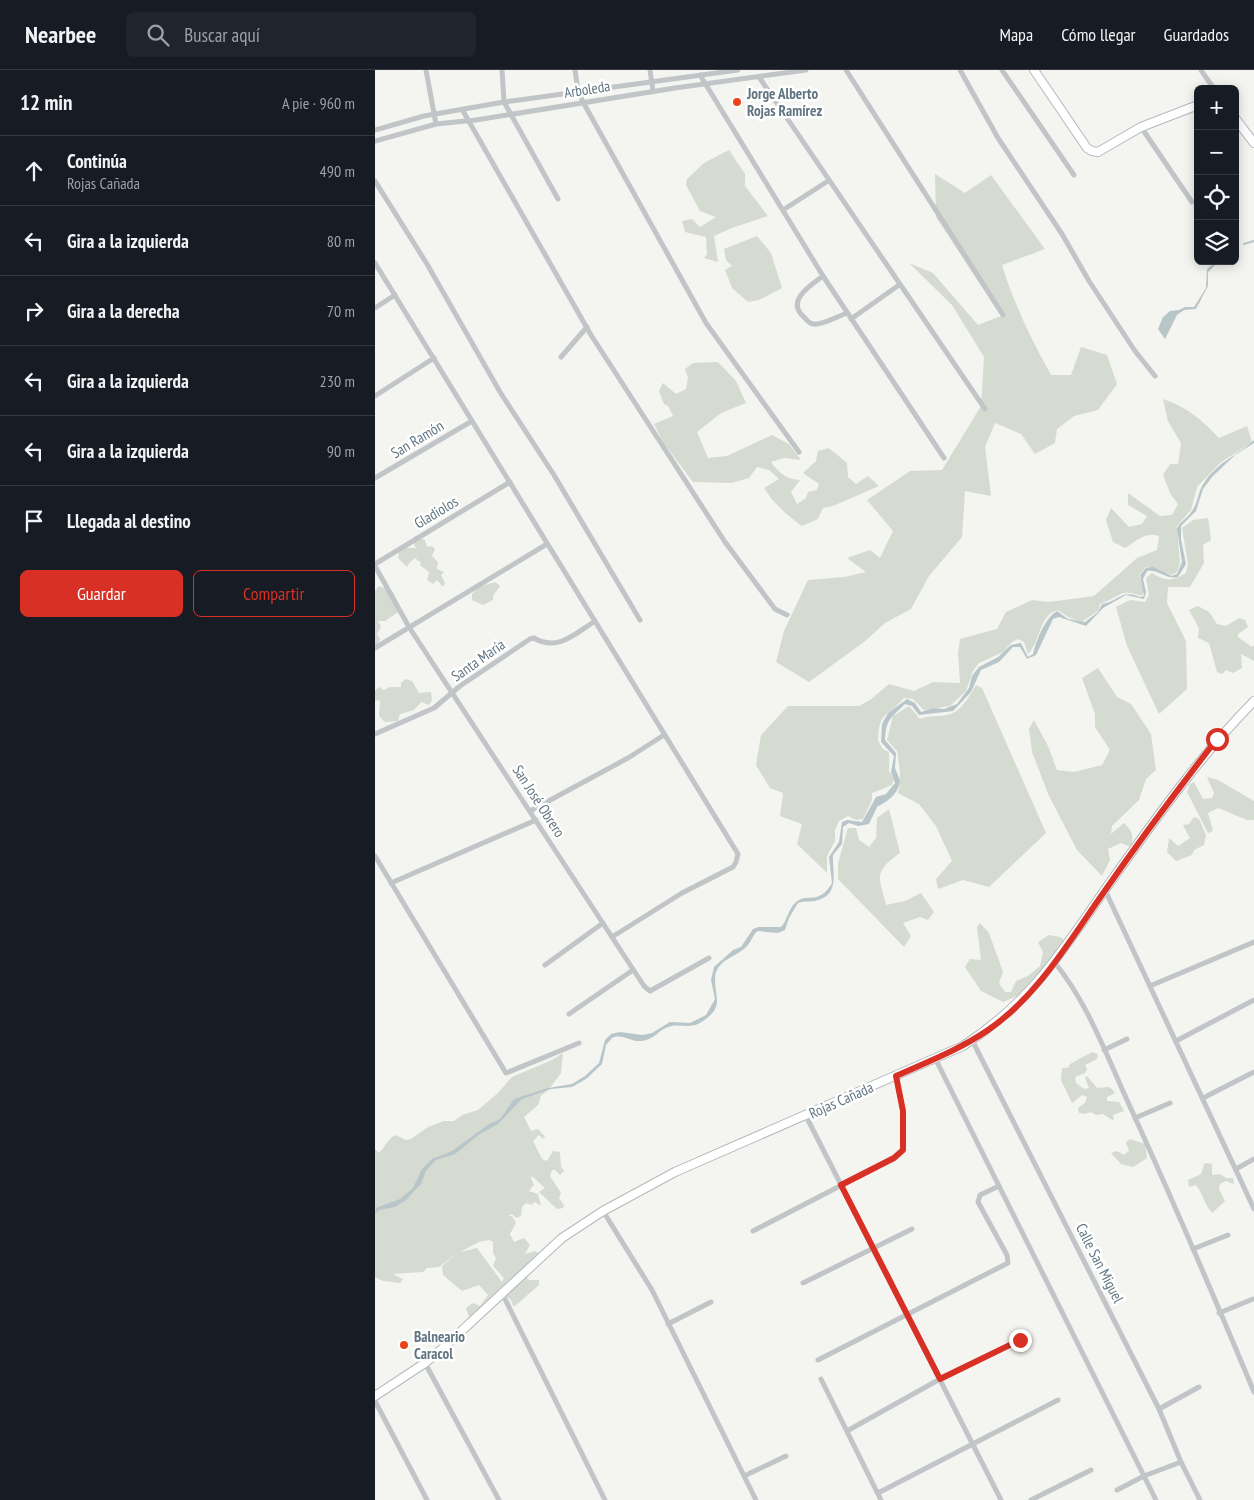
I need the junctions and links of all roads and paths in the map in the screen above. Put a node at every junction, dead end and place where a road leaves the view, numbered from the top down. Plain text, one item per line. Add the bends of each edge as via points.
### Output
1 (426, 70) edge
2 (502, 70) edge
3 (575, 70) edge
4 (650, 70) edge
5 (738, 70) edge
6 (806, 70) edge
7 (847, 70) edge
8 (960, 70) edge
9 (1002, 70) edge
10 (1034, 70) edge
11 (1201, 70) edge
12 (723, 71) edge
13 (700, 75) junction
14 (759, 76) junction
15 (651, 81) junction
16 (724, 81) junction
17 (705, 84) junction
18 (1211, 85) edge
19 (578, 91) junction
20 (653, 91) junction
21 (504, 102) junction
22 (583, 102) junction
23 (1194, 107) edge
24 (463, 111) junction
25 (434, 114) junction
26 (510, 114) junction
27 (469, 121) junction
28 (1239, 122) edge
29 (436, 124) junction
30 (1141, 127) junction
31 (375, 130) edge
32 (1251, 132) edge
33 (375, 141) edge
34 (1254, 143) edge
35 (1074, 175) dead end
36 (375, 181) edge
37 (828, 181) junction
38 (558, 199) dead end
39 (1192, 202) dead end
40 (783, 210) junction
41 (375, 263) edge
42 (823, 276) junction
43 (899, 285) junction
44 (395, 295) junction
45 (375, 308) edge
46 (847, 313) junction
47 (1003, 316) dead end
48 (851, 318) junction
49 (587, 327) junction
50 (561, 357) dead end
51 (434, 358) junction
52 (1155, 376) dead end
53 (375, 396) edge
54 (985, 409) dead end
55 (472, 420) junction
56 (799, 452) dead end
57 (943, 458) dead end
58 (375, 478) edge
59 (509, 482) junction
60 (547, 544) junction
61 (375, 565) edge
62 (787, 615) dead end
63 (640, 620) dead end
64 (595, 621) junction
65 (409, 627) junction
66 (375, 648) edge
67 (453, 693) junction
68 (1254, 701) edge
69 (375, 734) edge
70 (665, 735) junction
71 (531, 811) junction
72 (537, 820) junction
73 (375, 856) edge
74 (391, 883) junction
75 (1105, 890) junction
76 (603, 923) junction
77 (612, 937) junction
78 (1254, 942) edge
79 (709, 958) dead end
80 (1055, 963) junction
81 (545, 965) dead end
82 (633, 970) junction
83 (1150, 986) junction
84 (1254, 1000) edge
85 (569, 1014) dead end
86 (1127, 1039) dead end
87 (972, 1040) junction
88 (1176, 1041) junction
89 (579, 1043) dead end
90 (1104, 1050) junction
91 (935, 1058) junction
92 (1254, 1072) edge
93 (896, 1076) junction
94 (1203, 1098) junction
95 (1170, 1103) dead end
96 (806, 1116) junction
97 (1135, 1118) junction
98 (1254, 1159) edge
99 (1236, 1169) junction
100 (841, 1185) junction
101 (999, 1186) junction
102 (1254, 1209) edge
103 (603, 1211) junction
104 (912, 1229) dead end
105 (753, 1230) dead end
106 (1229, 1235) dead end
107 (873, 1247) junction
108 (1193, 1249) junction
109 (803, 1282) dead end
110 (502, 1293) junction
111 (1253, 1298) edge
112 (711, 1302) dead end
113 (1219, 1314) junction
114 (907, 1315) junction
115 (668, 1324) junction
116 (1020, 1340) dead end
117 (817, 1360) dead end
118 (425, 1363) junction
119 (821, 1379) dead end
120 (940, 1379) junction
121 (1252, 1380) edge
122 (1199, 1387) dead end
123 (1254, 1392) edge
124 (375, 1396) edge
125 (1058, 1400) dead end
126 (375, 1401) edge
127 (1159, 1408) junction
128 (847, 1430) junction
129 (973, 1445) junction
130 (786, 1456) dead end
131 (1181, 1462) junction
132 (1091, 1470) dead end
133 (744, 1476) junction
134 (1144, 1476) junction
135 (1117, 1490) dead end
136 (878, 1493) junction
137 (427, 1500) edge
138 (499, 1500) edge
139 (605, 1500) edge
140 (756, 1500) edge
141 (881, 1500) edge
142 (1001, 1500) edge
143 (1031, 1500) edge
144 (1156, 1500) edge
145 (1201, 1500) edge

1 - 25 street
2 - 21 street
3 - 19 street
4 - 15 street
5 - 12 street, Arboleda
6 - 14 street, Arboleda
7 - 47 street
8 - 52 street via 998,138 1089,281
9 - 35 street
10 - 30 main road via 1092,152 1098,152
11 - 18 street
12 - 13 street, Arboleda
12 - 16 street
13 - 15 street, Arboleda
13 - 17 street
14 - 16 street, Arboleda
14 - 37 street
15 - 19 street, Arboleda
15 - 20 street
16 - 17 street, Arboleda
17 - 20 street, Arboleda
17 - 40 street
19 - 21 street, Arboleda
19 - 22 street
20 - 22 street, Arboleda
21 - 24 street, Arboleda
21 - 26 street
22 - 26 street, Arboleda
22 - 56 street via 706,323
23 - 30 main road
24 - 25 street, Arboleda
24 - 27 street
25 - 29 street
25 - 31 street, Arboleda
26 - 27 street, Arboleda
26 - 38 street
27 - 29 street, Arboleda
27 - 49 street
28 - 32 main road
29 - 33 street, Arboleda
30 - 39 street
32 - 34 main road
36 - 63 street
37 - 40 street
37 - 43 street
40 - 42 street
41 - 44 street
42 - 46 street
42 - 46 street via 800,293 797,303 801,315 816,324
43 - 48 street
43 - 54 street
44 - 45 street
44 - 51 street
46 - 48 street
48 - 57 street
49 - 50 street
49 - 62 street via 725,542 775,608
51 - 53 street
51 - 55 street
55 - 58 street, San Ramón
55 - 59 street
59 - 60 street
59 - 61 street, Gladiolos
60 - 64 street
60 - 65 street
61 - 65 street, San José Obrero
64 - 67 street, Santa María via 556,644 530,639
64 - 70 street
65 - 66 street
65 - 67 street, San José Obrero
67 - 69 street, Santa María via 434,708
67 - 71 street, San José Obrero
68 - 75 main road, Rojas Cañada via 1211,747
70 - 71 street
70 - 77 street via 738,854 737,862
71 - 72 street, San José Obrero
72 - 74 street
72 - 76 street, San José Obrero
73 - 74 street
74 - 89 street via 506,1073
75 - 80 main road, Rojas Cañada
75 - 83 street
76 - 77 street, San José Obrero
76 - 81 street
77 - 82 street, San José Obrero
78 - 83 street
79 - 82 street, San José Obrero via 650,991
80 - 87 main road, Rojas Cañada via 1010,1011
80 - 90 street via 1069,980
82 - 85 street
83 - 88 street
84 - 88 street
86 - 90 street
87 - 91 main road, Rojas Cañada
87 - 127 street, Calle San Miguel
88 - 94 street
90 - 97 street
91 - 93 main road, Rojas Cañada
91 - 101 street
92 - 94 street
93 - 96 main road, Rojas Cañada
93 - 100 street via 903,1111 903,1150 894,1158
94 - 99 street
95 - 97 street
96 - 100 street
96 - 103 main road, Rojas Cañada via 675,1172
97 - 108 street
98 - 99 street
99 - 102 street
100 - 105 street
100 - 107 street
101 - 114 street via 980,1195 978,1202 1007,1255 1008,1263
101 - 134 street
103 - 110 main road, Rojas Cañada via 574,1227
103 - 115 street via 652,1290
104 - 107 street
106 - 108 street
107 - 109 street
107 - 114 street
108 - 113 street
110 - 118 main road, Rojas Cañada
110 - 139 street
111 - 113 street
112 - 115 street
113 - 121 street
114 - 117 street
114 - 120 street
115 - 133 street
116 - 120 street
118 - 124 main road, Rojas Cañada
118 - 138 street
119 - 128 street
120 - 128 street
120 - 129 street
121 - 123 street
122 - 127 street
125 - 129 street
126 - 137 street
127 - 131 street, Calle San Miguel
128 - 136 street
129 - 136 street
129 - 142 street
130 - 133 street
131 - 134 street
131 - 145 street, Calle San Miguel
132 - 143 street
133 - 140 street
134 - 135 street
134 - 144 street
136 - 141 street

